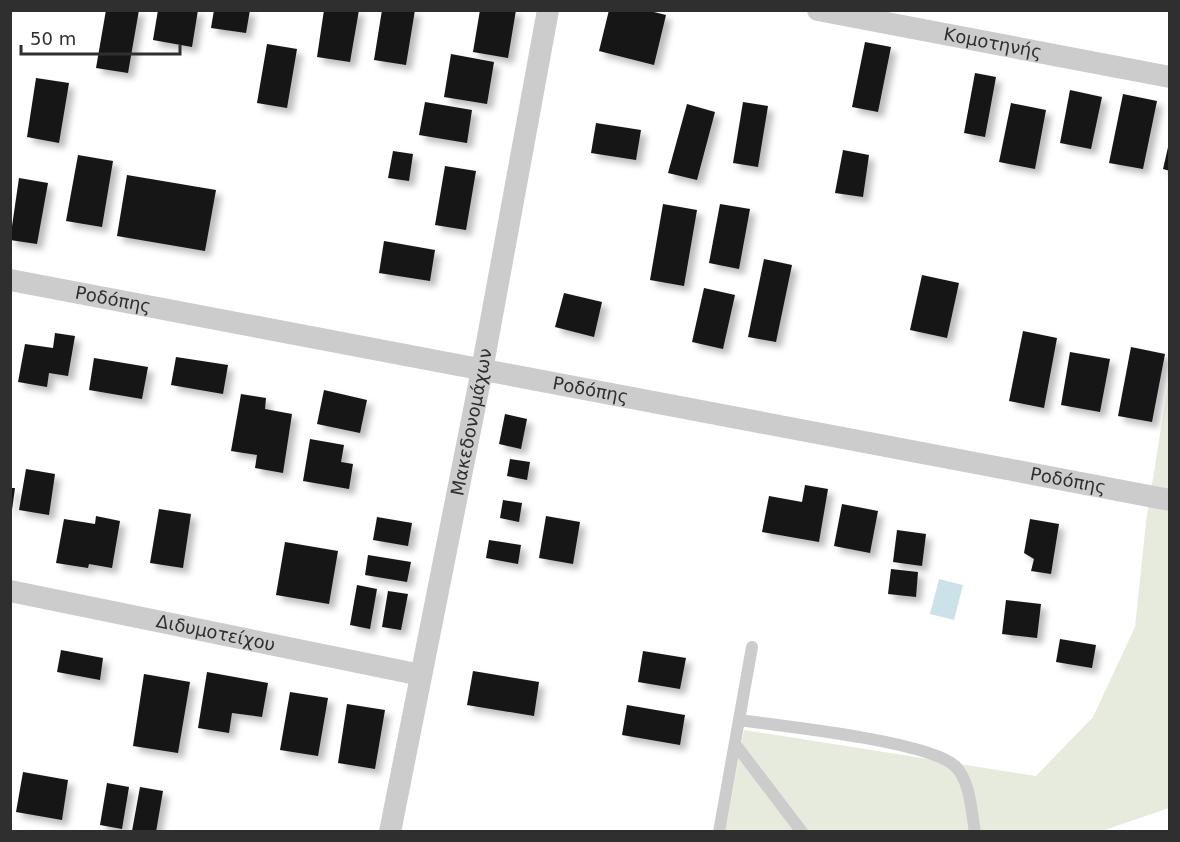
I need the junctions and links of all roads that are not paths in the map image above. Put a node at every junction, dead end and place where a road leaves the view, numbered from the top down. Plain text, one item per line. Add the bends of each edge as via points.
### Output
1 (548, 10) edge
2 (818, 10) edge
3 (1170, 77) edge
4 (10, 280) edge
5 (483, 370) junction
6 (1170, 500) edge
7 (10, 591) edge
8 (752, 647) dead end
9 (421, 675) junction
10 (739, 720) junction
11 (735, 744) junction
12 (390, 831) edge
13 (719, 831) edge
14 (802, 831) edge
15 (975, 831) edge

1 - 5 street, Μακεδονομάχων
2 - 3 street, Κομοτηνής
4 - 5 street, Ροδόπης
5 - 6 street, Ροδόπης
5 - 9 street, Μακεδονομάχων
7 - 9 street, Διδυμοτείχου
8 - 10 lane
9 - 12 street, Μακεδονομάχων
10 - 11 lane
10 - 15 lane via 863,738 940,758 961,774
11 - 13 lane
11 - 14 lane

